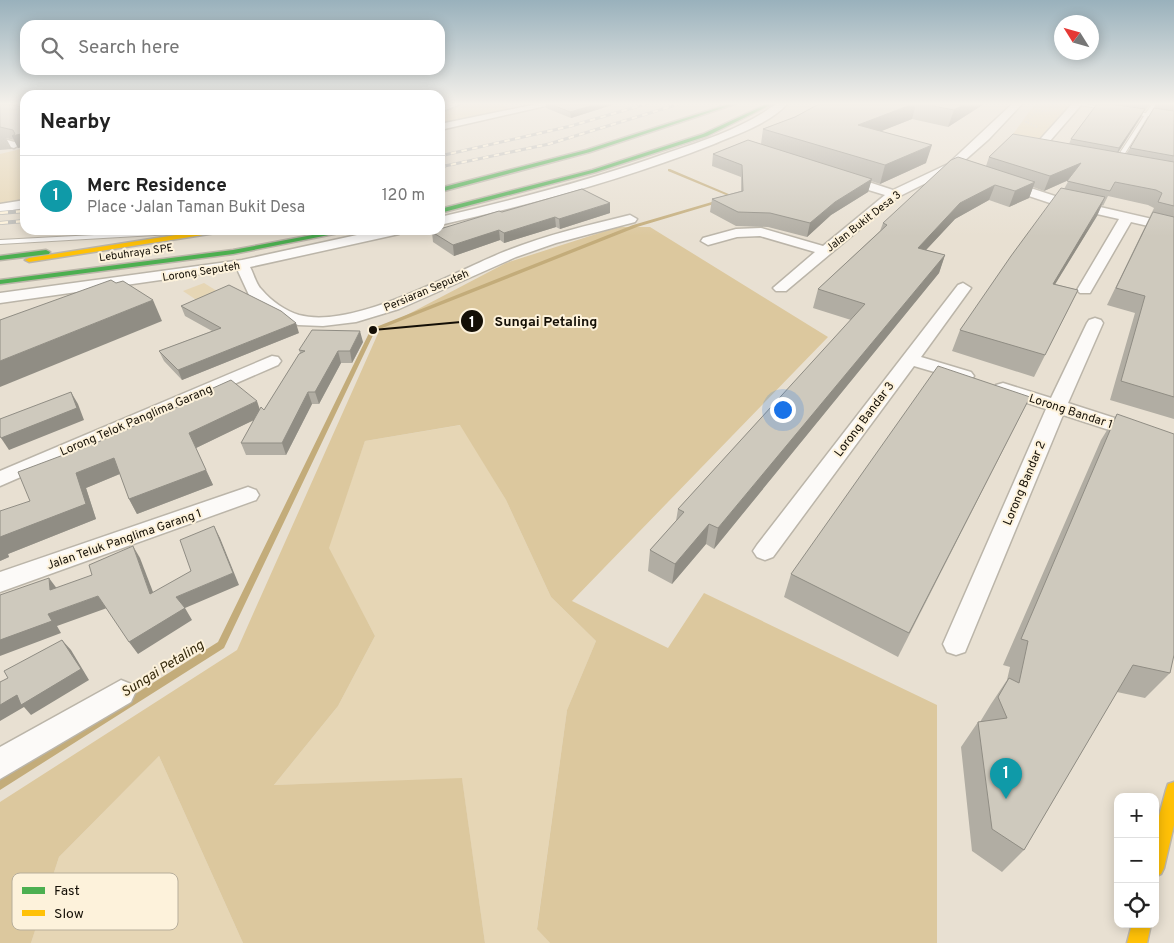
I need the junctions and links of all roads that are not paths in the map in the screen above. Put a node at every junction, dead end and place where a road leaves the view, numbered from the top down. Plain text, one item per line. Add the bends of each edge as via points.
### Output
1 (589, 148) edge
2 (597, 148) edge
3 (621, 148) edge
4 (640, 148) edge
5 (665, 148) edge
6 (690, 148) edge
7 (972, 148) edge
8 (1126, 148) edge
9 (1117, 162) edge
10 (952, 166) junction
11 (966, 171) edge
12 (827, 173) edge
13 (992, 179) edge
14 (534, 180) junction
15 (445, 183) edge
16 (445, 189) edge
17 (894, 194) junction
18 (445, 195) edge
19 (445, 200) edge
20 (20, 205) edge
21 (0, 208) edge
22 (445, 208) edge
23 (445, 209) edge
24 (20, 215) edge
25 (0, 217) edge
26 (1126, 217) junction
27 (630, 219) dead end
28 (445, 220) edge
29 (1174, 228) edge
30 (149, 235) edge
31 (163, 235) edge
32 (189, 235) edge
33 (269, 235) edge
34 (323, 235) edge
35 (376, 235) edge
36 (234, 237) dead end
37 (708, 241) dead end
38 (0, 242) edge
39 (825, 251) junction
40 (0, 258) edge
41 (0, 264) edge
42 (242, 264) junction
43 (0, 271) edge
44 (0, 275) edge
45 (0, 282) edge
46 (781, 288) dead end
47 (963, 288) dead end
48 (1085, 290) dead end
49 (0, 298) edge
50 (1095, 323) dead end
51 (910, 359) junction
52 (272, 361) dead end
53 (1057, 406) junction
54 (1174, 444) edge
55 (0, 479) edge
56 (248, 495) dead end
57 (764, 550) dead end
58 (0, 582) edge
59 (956, 644) dead end
60 (121, 693) dead end
61 (0, 764) edge
62 (1174, 790) edge
63 (1159, 852) edge
64 (1141, 928) edge
65 (1137, 943) edge

1 - 15 main road
2 - 16 main road
3 - 18 main road via 552,169
4 - 14 main road
5 - 23 main road via 594,171
6 - 28 street via 591,182
7 - 10 street, Jalan Bukit Desa 3
8 - 9 lane
10 - 11 street
10 - 17 street, Jalan Bukit Desa 3
12 - 17 street
13 - 26 street via 1057,201
14 - 19 main road
14 - 22 main road
17 - 39 street, Jalan Bukit Desa 3
20 - 21 street
24 - 25 street
26 - 29 street
26 - 48 street
27 - 42 street, Persiaran Seputeh via 511,254 393,306 356,317 322,322 298,320 279,312 254,292
30 - 38 lane
31 - 40 main road
32 - 41 main road, Lebuhraya SPE
33 - 44 main road
34 - 45 main road via 233,252
35 - 42 street, Lorong Seputeh
36 - 43 main road, Lebuhraya SPE
37 - 39 street via 736,233 760,232
39 - 46 street, Jalan Bukit Desa 3
42 - 49 street, Lorong Seputeh
47 - 51 street, Lorong Bandar 3
50 - 53 street, Lorong Bandar 2
51 - 53 street, Lorong Bandar 1
51 - 57 street, Lorong Bandar 3
52 - 55 street, Lorong Telok Panglima Garang
53 - 54 street, Lorong Bandar 1
53 - 59 street, Lorong Bandar 2
56 - 58 street, Jalan Teluk Panglima Garang 1
60 - 61 street
62 - 63 main road
64 - 65 main road

